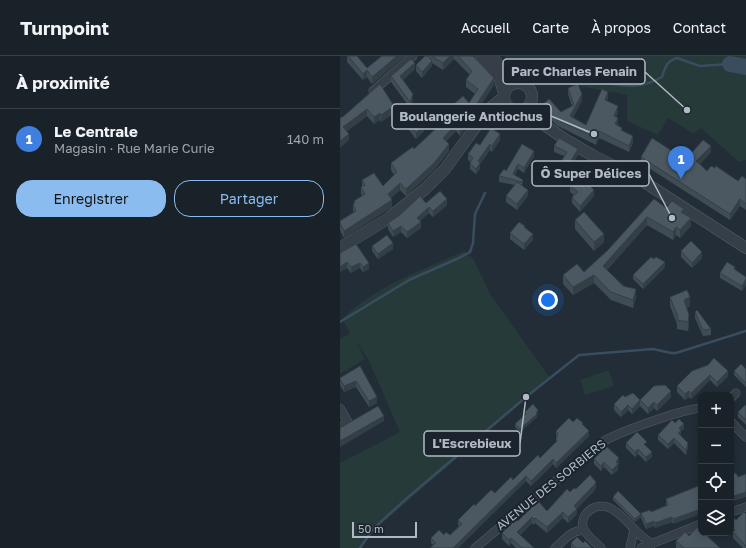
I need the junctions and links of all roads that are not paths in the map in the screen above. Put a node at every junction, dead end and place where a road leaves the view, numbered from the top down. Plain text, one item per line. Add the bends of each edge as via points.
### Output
1 (413, 56) edge
2 (481, 56) edge
3 (491, 56) edge
4 (519, 83) junction
5 (369, 95) edge
6 (504, 95) junction
7 (531, 101) junction
8 (515, 110) junction
9 (483, 116) junction
10 (544, 124) junction
11 (572, 143) junction
12 (746, 240) edge
13 (340, 248) edge
14 (746, 248) edge
15 (340, 408) edge
16 (698, 408) edge
17 (734, 425) edge
18 (340, 427) edge
19 (746, 437) edge
20 (746, 507) edge
21 (734, 511) edge
22 (698, 526) edge
23 (634, 530) junction
24 (585, 531) junction
25 (652, 544) junction
26 (662, 544) edge
27 (477, 547) edge
28 (555, 548) edge
29 (602, 548) edge
30 (630, 548) edge
31 (642, 548) edge

1 - 5 street
2 - 6 street via 499,76
3 - 4 street via 509,78
4 - 6 street via 511,85
4 - 7 street via 529,90
6 - 8 street via 506,104
6 - 9 street
7 - 8 street via 527,107
7 - 10 street via 535,113
8 - 9 street via 497,109
8 - 10 street via 529,114
9 - 13 street via 445,169 425,189 389,218
10 - 11 street
11 - 12 street via 640,171
11 - 14 street via 641,180
15 - 18 street via 348,422
16 - 27 street, AVENUE DES SORBIERS via 616,435 604,442
17 - 19 street
20 - 21 street
22 - 26 street
23 - 24 street via 614,510 602,506 587,512 583,523
23 - 25 street
23 - 30 street
24 - 28 street via 577,531
24 - 29 street
25 - 26 street
25 - 31 street

